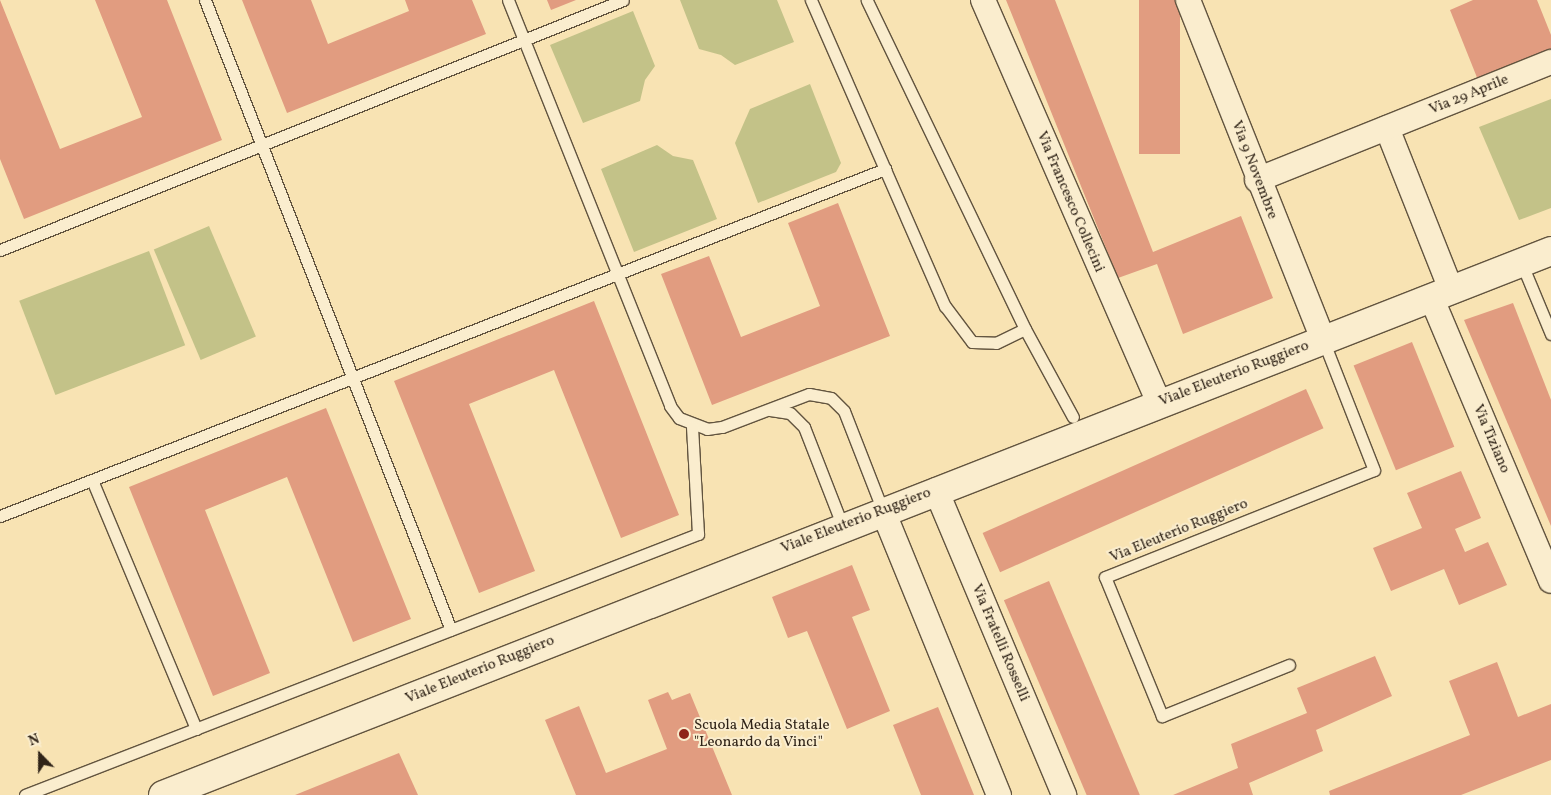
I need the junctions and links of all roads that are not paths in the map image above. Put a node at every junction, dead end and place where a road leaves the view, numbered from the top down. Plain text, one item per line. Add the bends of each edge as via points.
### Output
1 (205, 0) edge
2 (508, 0) edge
3 (623, 0) edge
4 (811, 0) edge
5 (867, 0) edge
6 (983, 0) edge
7 (1188, 0) edge
8 (524, 40) junction
9 (1551, 62) edge
10 (1387, 128) junction
11 (262, 145) junction
12 (885, 169) junction
13 (1257, 180) junction
14 (0, 250) edge
15 (1551, 251) edge
16 (1521, 262) junction
17 (617, 274) junction
18 (1441, 294) junction
19 (1025, 329) junction
20 (1551, 334) edge
21 (1323, 340) junction
22 (352, 378) junction
23 (1159, 404) junction
24 (758, 413) junction
25 (1073, 417) dead end
26 (692, 426) junction
27 (92, 480) junction
28 (936, 490) junction
29 (883, 511) junction
30 (0, 516) edge
31 (843, 526) junction
32 (1551, 581) edge
33 (451, 630) junction
34 (1289, 665) dead end
35 (196, 729) junction
36 (25, 795) edge
37 (163, 795) edge
38 (999, 795) edge
39 (1064, 795) edge

1 - 11 lane
2 - 8 lane
3 - 8 lane
4 - 12 lane
5 - 19 lane
6 - 23 street, Via Francesco Collecini
7 - 13 street, Via 9 Novembre
8 - 11 lane
8 - 17 lane
9 - 10 street, Via 29 Aprile
10 - 13 street, Via 29 Aprile
10 - 18 street
11 - 14 lane
11 - 22 lane
12 - 17 lane
12 - 19 lane via 945,306 972,342 996,343
13 - 21 street, Via 9 Novembre
15 - 16 street, Viale Eleuterio Ruggiero
16 - 18 street, Viale Eleuterio Ruggiero
16 - 20 lane
17 - 22 lane
17 - 26 lane via 670,406 679,418
18 - 21 street, Viale Eleuterio Ruggiero
18 - 32 street, Via Tiziano
19 - 25 lane
21 - 23 street, Viale Eleuterio Ruggiero
21 - 34 lane, Via Eleuterio Ruggiero via 1374,470 1105,577 1162,716
22 - 27 lane
22 - 33 lane
23 - 28 street, Viale Eleuterio Ruggiero
24 - 26 lane via 722,428
24 - 29 lane via 809,394 820,394 839,404
24 - 31 lane via 780,410 790,413 804,427
26 - 33 lane via 698,534
27 - 30 lane
27 - 35 lane
28 - 29 street, Viale Eleuterio Ruggiero
28 - 39 street, Via Fratelli Rosselli
29 - 31 street, Viale Eleuterio Ruggiero
29 - 38 street
31 - 37 street, Viale Eleuterio Ruggiero
33 - 35 lane
35 - 36 lane

